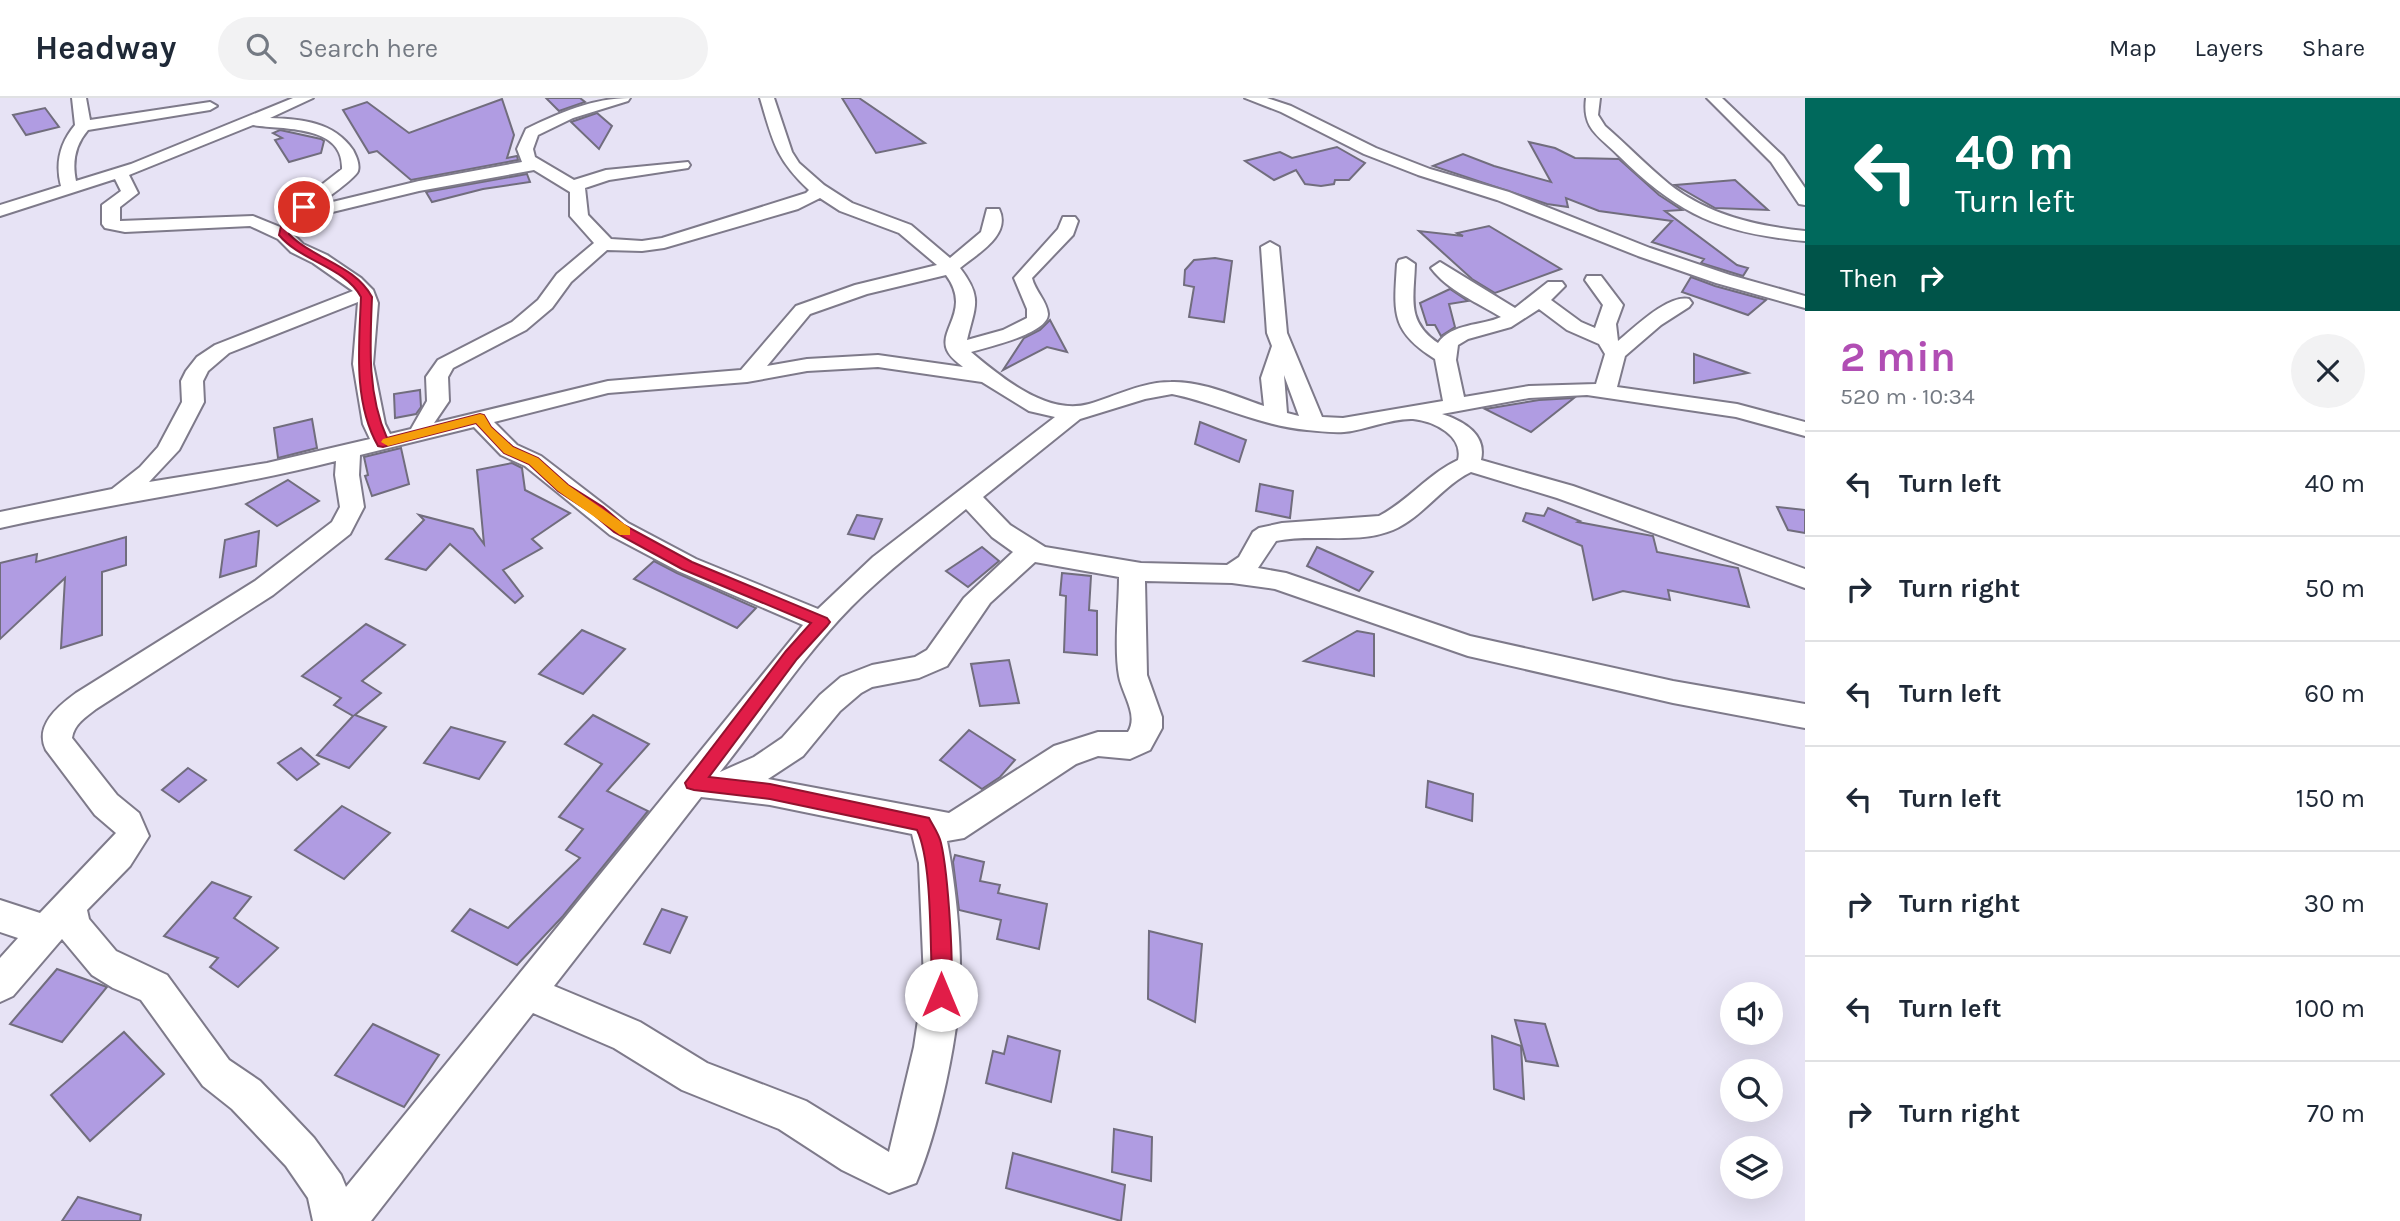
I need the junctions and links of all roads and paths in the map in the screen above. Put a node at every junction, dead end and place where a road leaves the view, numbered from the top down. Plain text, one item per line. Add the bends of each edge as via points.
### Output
1 (79, 98) edge
2 (306, 98) edge
3 (623, 98) edge
4 (767, 98) edge
5 (1252, 98) edge
6 (1592, 98) edge
7 (1713, 98) edge
8 (209, 106) dead end
9 (256, 121) junction
10 (83, 126) junction
11 (534, 165) junction
12 (682, 165) dead end
13 (120, 173) junction
14 (573, 186) junction
15 (70, 188) junction
16 (818, 189) junction
17 (1805, 200) edge
18 (0, 211) edge
19 (993, 213) dead end
20 (1069, 221) dead end
21 (287, 226) junction
22 (1805, 236) edge
23 (603, 244) junction
24 (1270, 247) dead end
25 (1406, 264) dead end
26 (950, 267) junction
27 (1440, 268) dead end
28 (1594, 280) dead end
29 (365, 293) junction
30 (1805, 302) edge
31 (1682, 303) dead end
32 (1514, 316) junction
33 (1282, 347) junction
34 (1611, 347) junction
35 (957, 350) junction
36 (1446, 357) junction
37 (747, 376) junction
38 (987, 376) junction
39 (1605, 390) junction
40 (1455, 406) junction
41 (1415, 413) junction
42 (1073, 414) junction
43 (480, 418) junction
44 (1276, 418) junction
45 (1314, 424) junction
46 (1805, 429) edge
47 (423, 433) junction
48 (383, 443) junction
49 (349, 452) junction
50 (1469, 464) junction
51 (121, 495) junction
52 (969, 496) junction
53 (0, 520) edge
54 (1031, 552) junction
55 (1132, 571) junction
56 (1232, 574) junction
57 (1805, 579) edge
58 (822, 622) junction
59 (1805, 716) edge
60 (707, 784) junction
61 (923, 823) junction
62 (0, 916) edge
63 (58, 919) junction
64 (0, 984) edge
65 (528, 993) junction
66 (334, 1221) edge
67 (345, 1221) edge

1 - 10 street
2 - 9 street
3 - 11 street via 534,129 525,149
4 - 16 street via 788,159
5 - 30 street via 1424,172 1503,196 1723,279
6 - 22 street via 1591,115 1599,128 1674,196 1733,222
7 - 17 street via 1777,159
8 - 10 street
9 - 13 street
9 - 21 street via 318,129 343,148 351,163 349,171
10 - 15 street via 75,134 64,166
11 - 14 street
11 - 21 street via 419,186
12 - 14 street via 606,175
13 - 15 street
13 - 21 street via 130,193 111,205 111,224 245,220
14 - 23 street via 580,195 579,216 603,238
15 - 18 street
16 - 23 street via 813,197 792,205 664,243
16 - 26 street via 846,207 905,229
19 - 26 street via 989,235
20 - 35 street via 1068,231 1023,278 1035,302 1037,321
21 - 29 street via 297,248 343,274
23 - 47 street via 519,326 445,364 437,377 440,396 421,426
24 - 33 street
25 - 36 street via 1406,324 1410,332
26 - 35 street via 967,299
26 - 37 street via 862,289 803,310
27 - 32 street
28 - 34 street via 1613,305 1605,318
29 - 48 street via 363,365 374,424
29 - 51 street via 204,360 192,381 193,402 168,450
31 - 34 street
32 - 34 street via 1548,291 1574,326
32 - 36 street via 1452,340
33 - 44 street via 1272,378
33 - 45 street
34 - 39 street
35 - 38 street
36 - 40 street
37 - 38 street via 807,365 878,361
37 - 43 street via 608,387
38 - 42 street via 1037,407
39 - 40 street via 1530,392
39 - 46 street via 1737,411
40 - 41 street
41 - 45 street via 1363,423
41 - 50 street via 1446,423 1464,435 1472,451
42 - 44 street via 1172,388 1210,395
42 - 52 street
43 - 47 street
43 - 58 street via 509,450 533,461 619,529 687,565
44 - 45 street
47 - 48 street
48 - 49 street
49 - 51 street via 254,474
49 - 63 street via 352,509 341,528 264,588 86,701 61,724 57,741 106,805 128,822 133,836
50 - 56 street via 1384,524 1268,534 1248,563
50 - 57 street via 1554,488
51 - 53 street
52 - 54 street via 994,524
52 - 58 street via 882,563
54 - 55 street
54 - 60 street via 994,581 934,661 851,685 775,761
55 - 56 street
55 - 61 street via 1133,675 1147,718 1139,741 1130,747 1098,744 1065,755 953,828
56 - 59 street via 1277,580 1468,646
58 - 60 street via 742,723
60 - 61 street
60 - 65 street
61 - 65 street via 935,863 942,980 933,1047 909,1153 896,1173 856,1156 792,1115 695,1077 626,1035
62 - 63 street
63 - 64 street
63 - 66 street via 73,926 104,963 154,987 216,1073 246,1095 300,1152 327,1189
65 - 67 street

